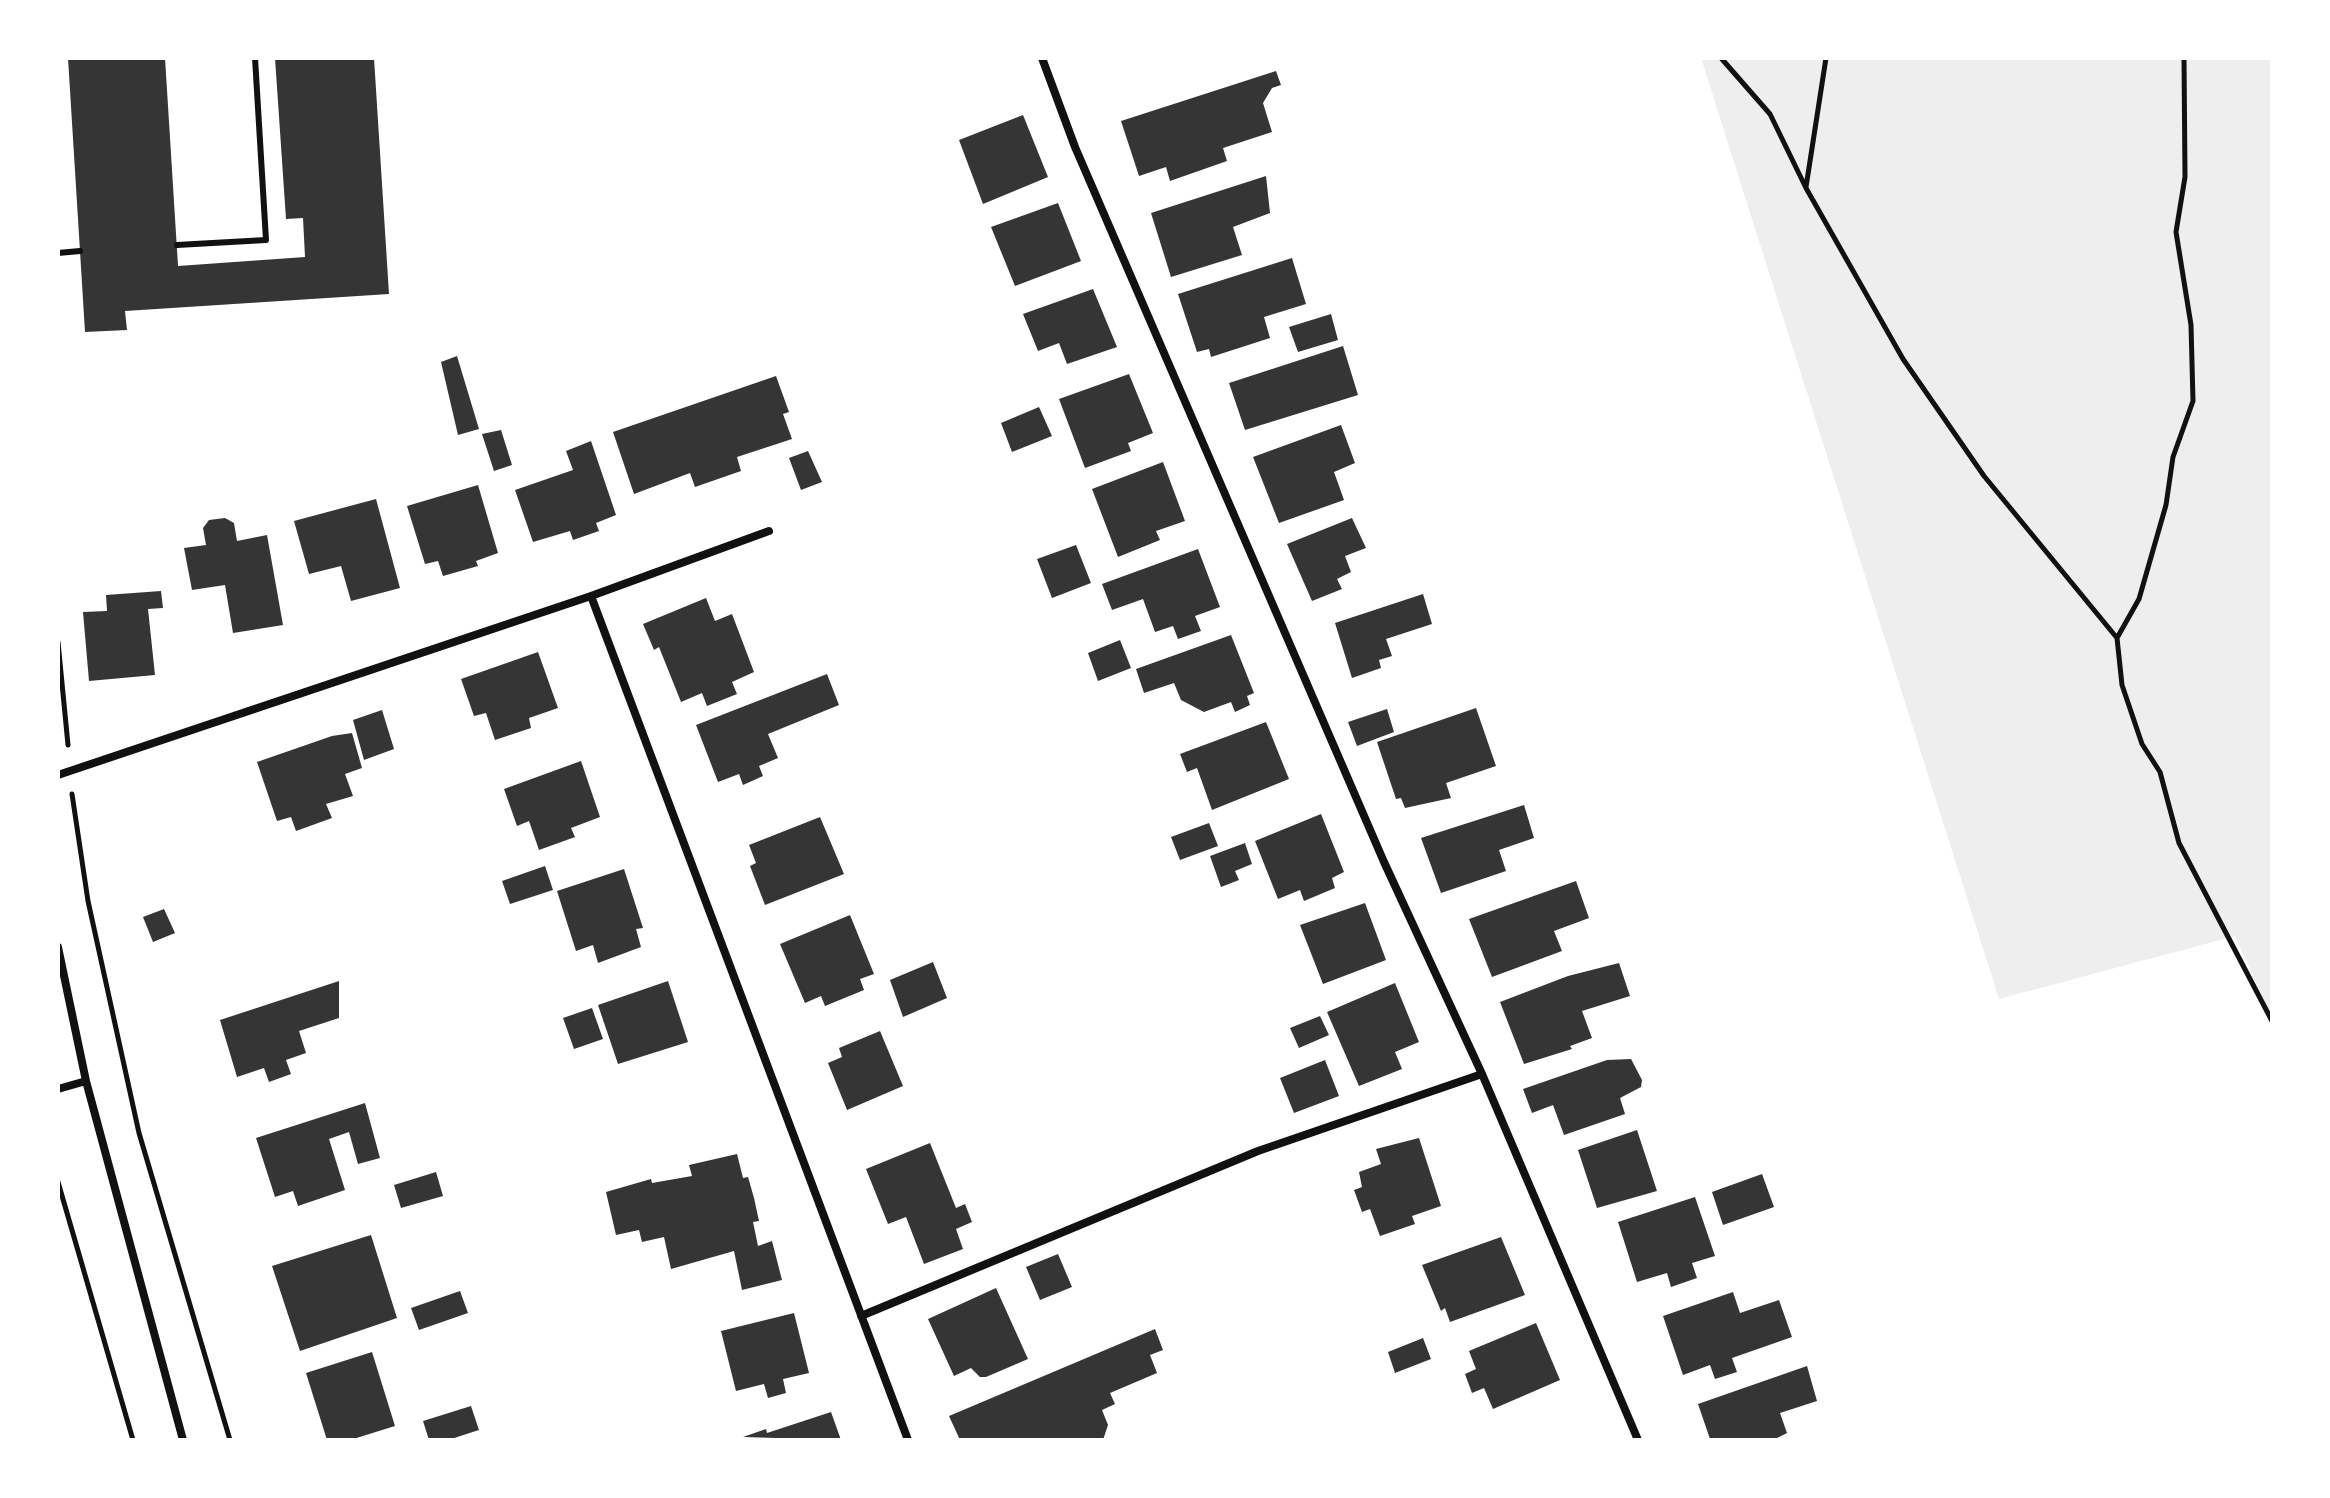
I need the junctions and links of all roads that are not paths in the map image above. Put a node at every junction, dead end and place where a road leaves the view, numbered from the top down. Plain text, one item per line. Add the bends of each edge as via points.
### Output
1 (255, 58) edge
2 (1042, 58) edge
3 (177, 245) dead end
4 (80, 251) dead end
5 (58, 253) edge
6 (769, 531) dead end
7 (591, 596) junction
8 (58, 775) edge
9 (58, 947) edge
10 (1482, 1074) junction
11 (86, 1081) junction
12 (58, 1089) edge
13 (861, 1316) junction
14 (183, 1440) edge
15 (908, 1440) edge
16 (1638, 1440) edge

1 - 3 lane via 266,240
2 - 10 street via 1075,147 1248,549
4 - 5 lane
6 - 7 street
7 - 8 street
7 - 13 street
9 - 11 street
10 - 13 street via 1258,1151
10 - 16 street
11 - 12 street
11 - 14 street
13 - 15 street

